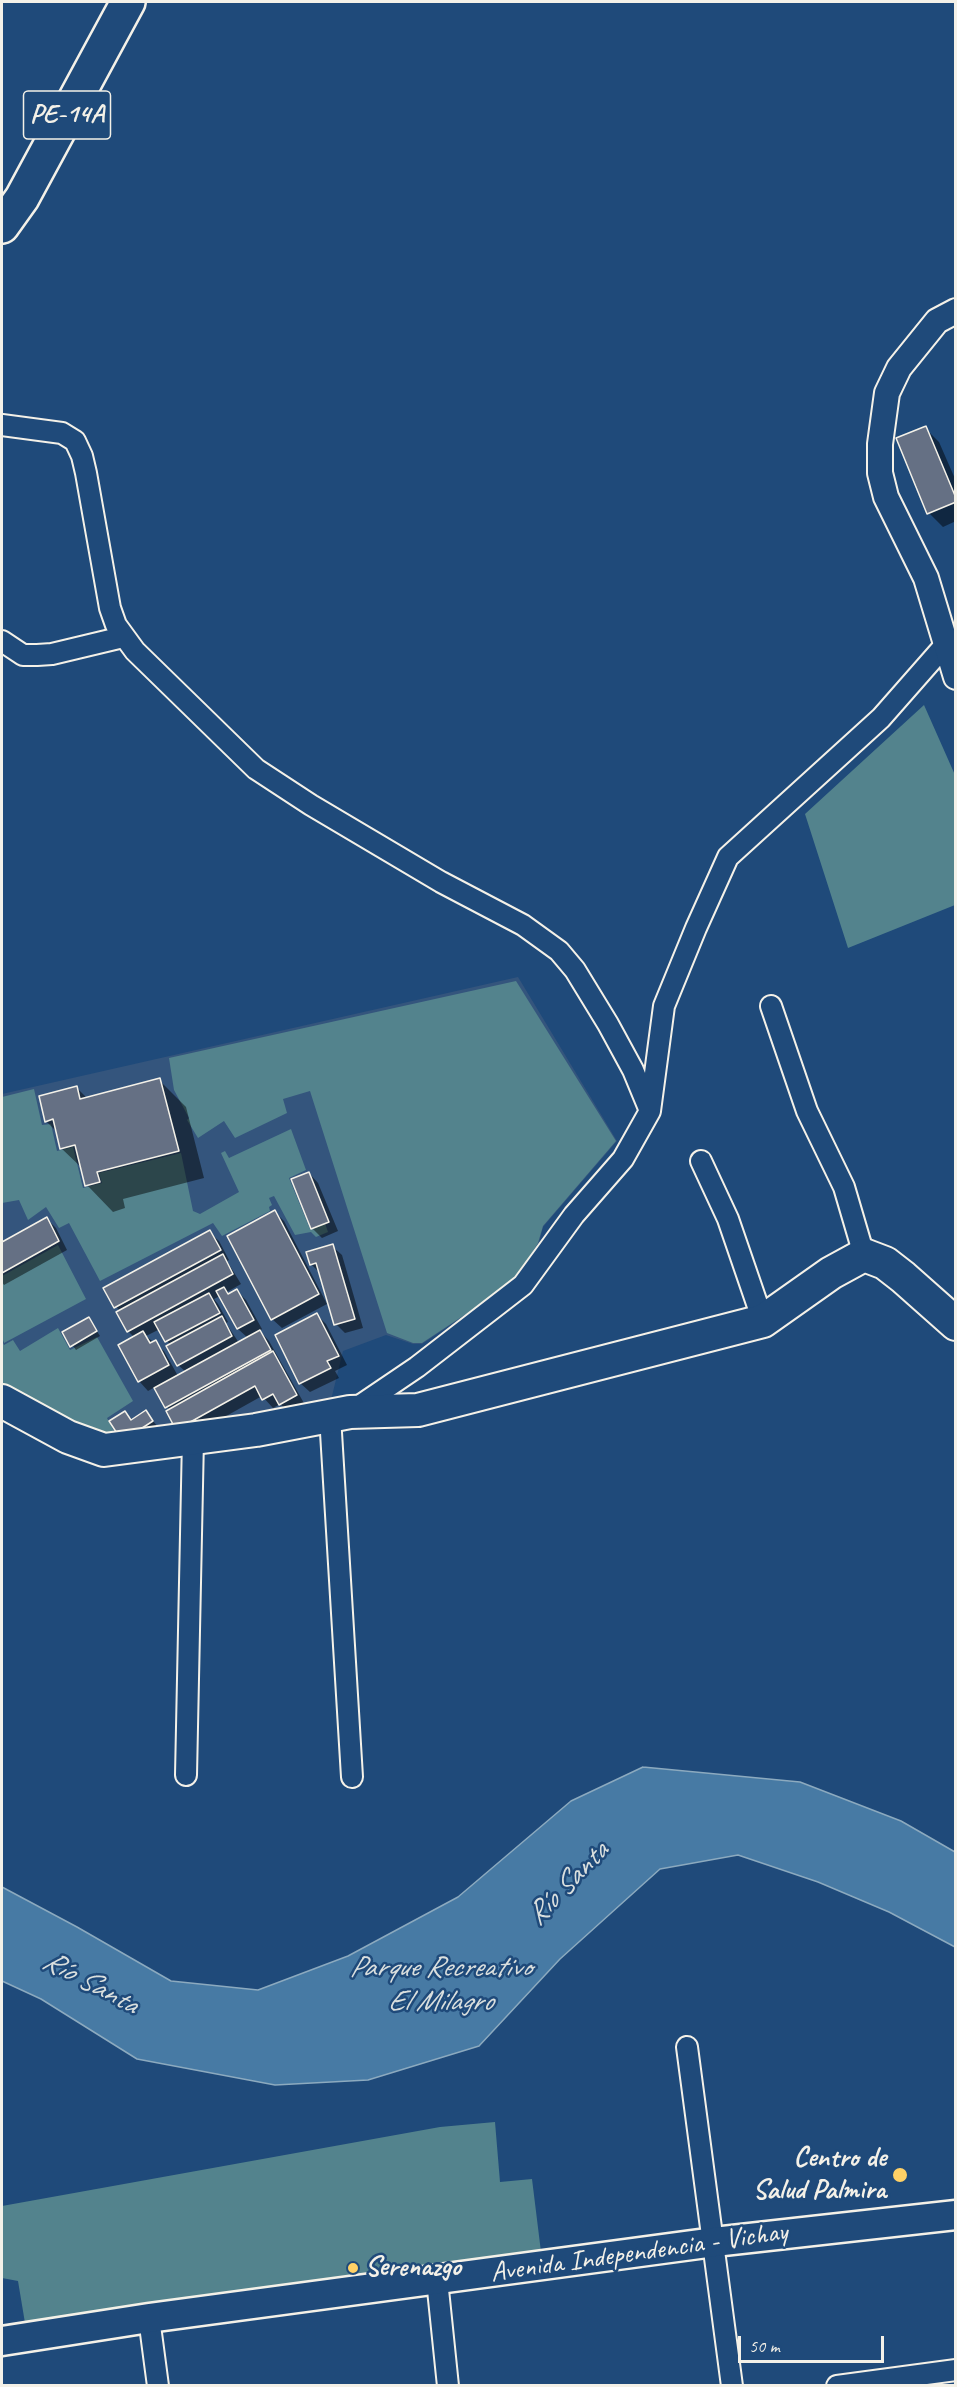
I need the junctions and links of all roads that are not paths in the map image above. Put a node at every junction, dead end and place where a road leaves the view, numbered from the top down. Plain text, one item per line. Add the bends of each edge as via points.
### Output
1 (128, 2) edge
2 (2, 226) edge
3 (956, 311) edge
4 (2, 425) edge
5 (123, 637) junction
6 (2, 641) edge
7 (946, 644) junction
8 (956, 677) edge
9 (771, 1006) dead end
10 (650, 1111) junction
11 (701, 1161) dead end
12 (864, 1255) junction
13 (763, 1321) junction
14 (956, 1324) edge
15 (2, 1401) edge
16 (340, 1414) junction
17 (193, 1438) junction
18 (186, 1775) dead end
19 (352, 1777) dead end
20 (687, 2047) dead end
21 (956, 2215) edge
22 (714, 2242) junction
23 (437, 2280) junction
24 (149, 2318) junction
25 (2, 2341) edge
26 (956, 2370) edge
27 (158, 2385) edge
28 (448, 2385) edge
29 (732, 2385) edge
30 (837, 2385) edge

1 - 2 highway, PE-14A via 22,198
3 - 7 street via 937,321 898,368 887,393 880,444 880,474 886,497 926,578
4 - 5 street via 62,433 75,441 86,473 110,608
5 - 6 street via 37,655 23,655
5 - 10 street via 256,770 431,876 523,925 559,951 608,1024
7 - 8 street
7 - 10 street via 881,718 728,857 664,1006
9 - 12 street via 807,1111 844,1187
10 - 16 street via 623,1159 574,1215 523,1284 417,1367
11 - 13 street via 728,1220
12 - 13 main road
12 - 14 main road via 885,1263
13 - 16 main road via 418,1410
15 - 17 main road via 68,1437 104,1450
16 - 17 main road
16 - 19 street
17 - 18 street
20 - 22 street
21 - 22 main road, Avenida Independencia - Vichay
22 - 23 main road, Avenida Independencia - Vichay
22 - 29 street
23 - 24 main road, Avenida Independencia - Vichay
23 - 28 street
24 - 25 main road, Avenida Independencia - Vichay
24 - 27 street
26 - 30 street

